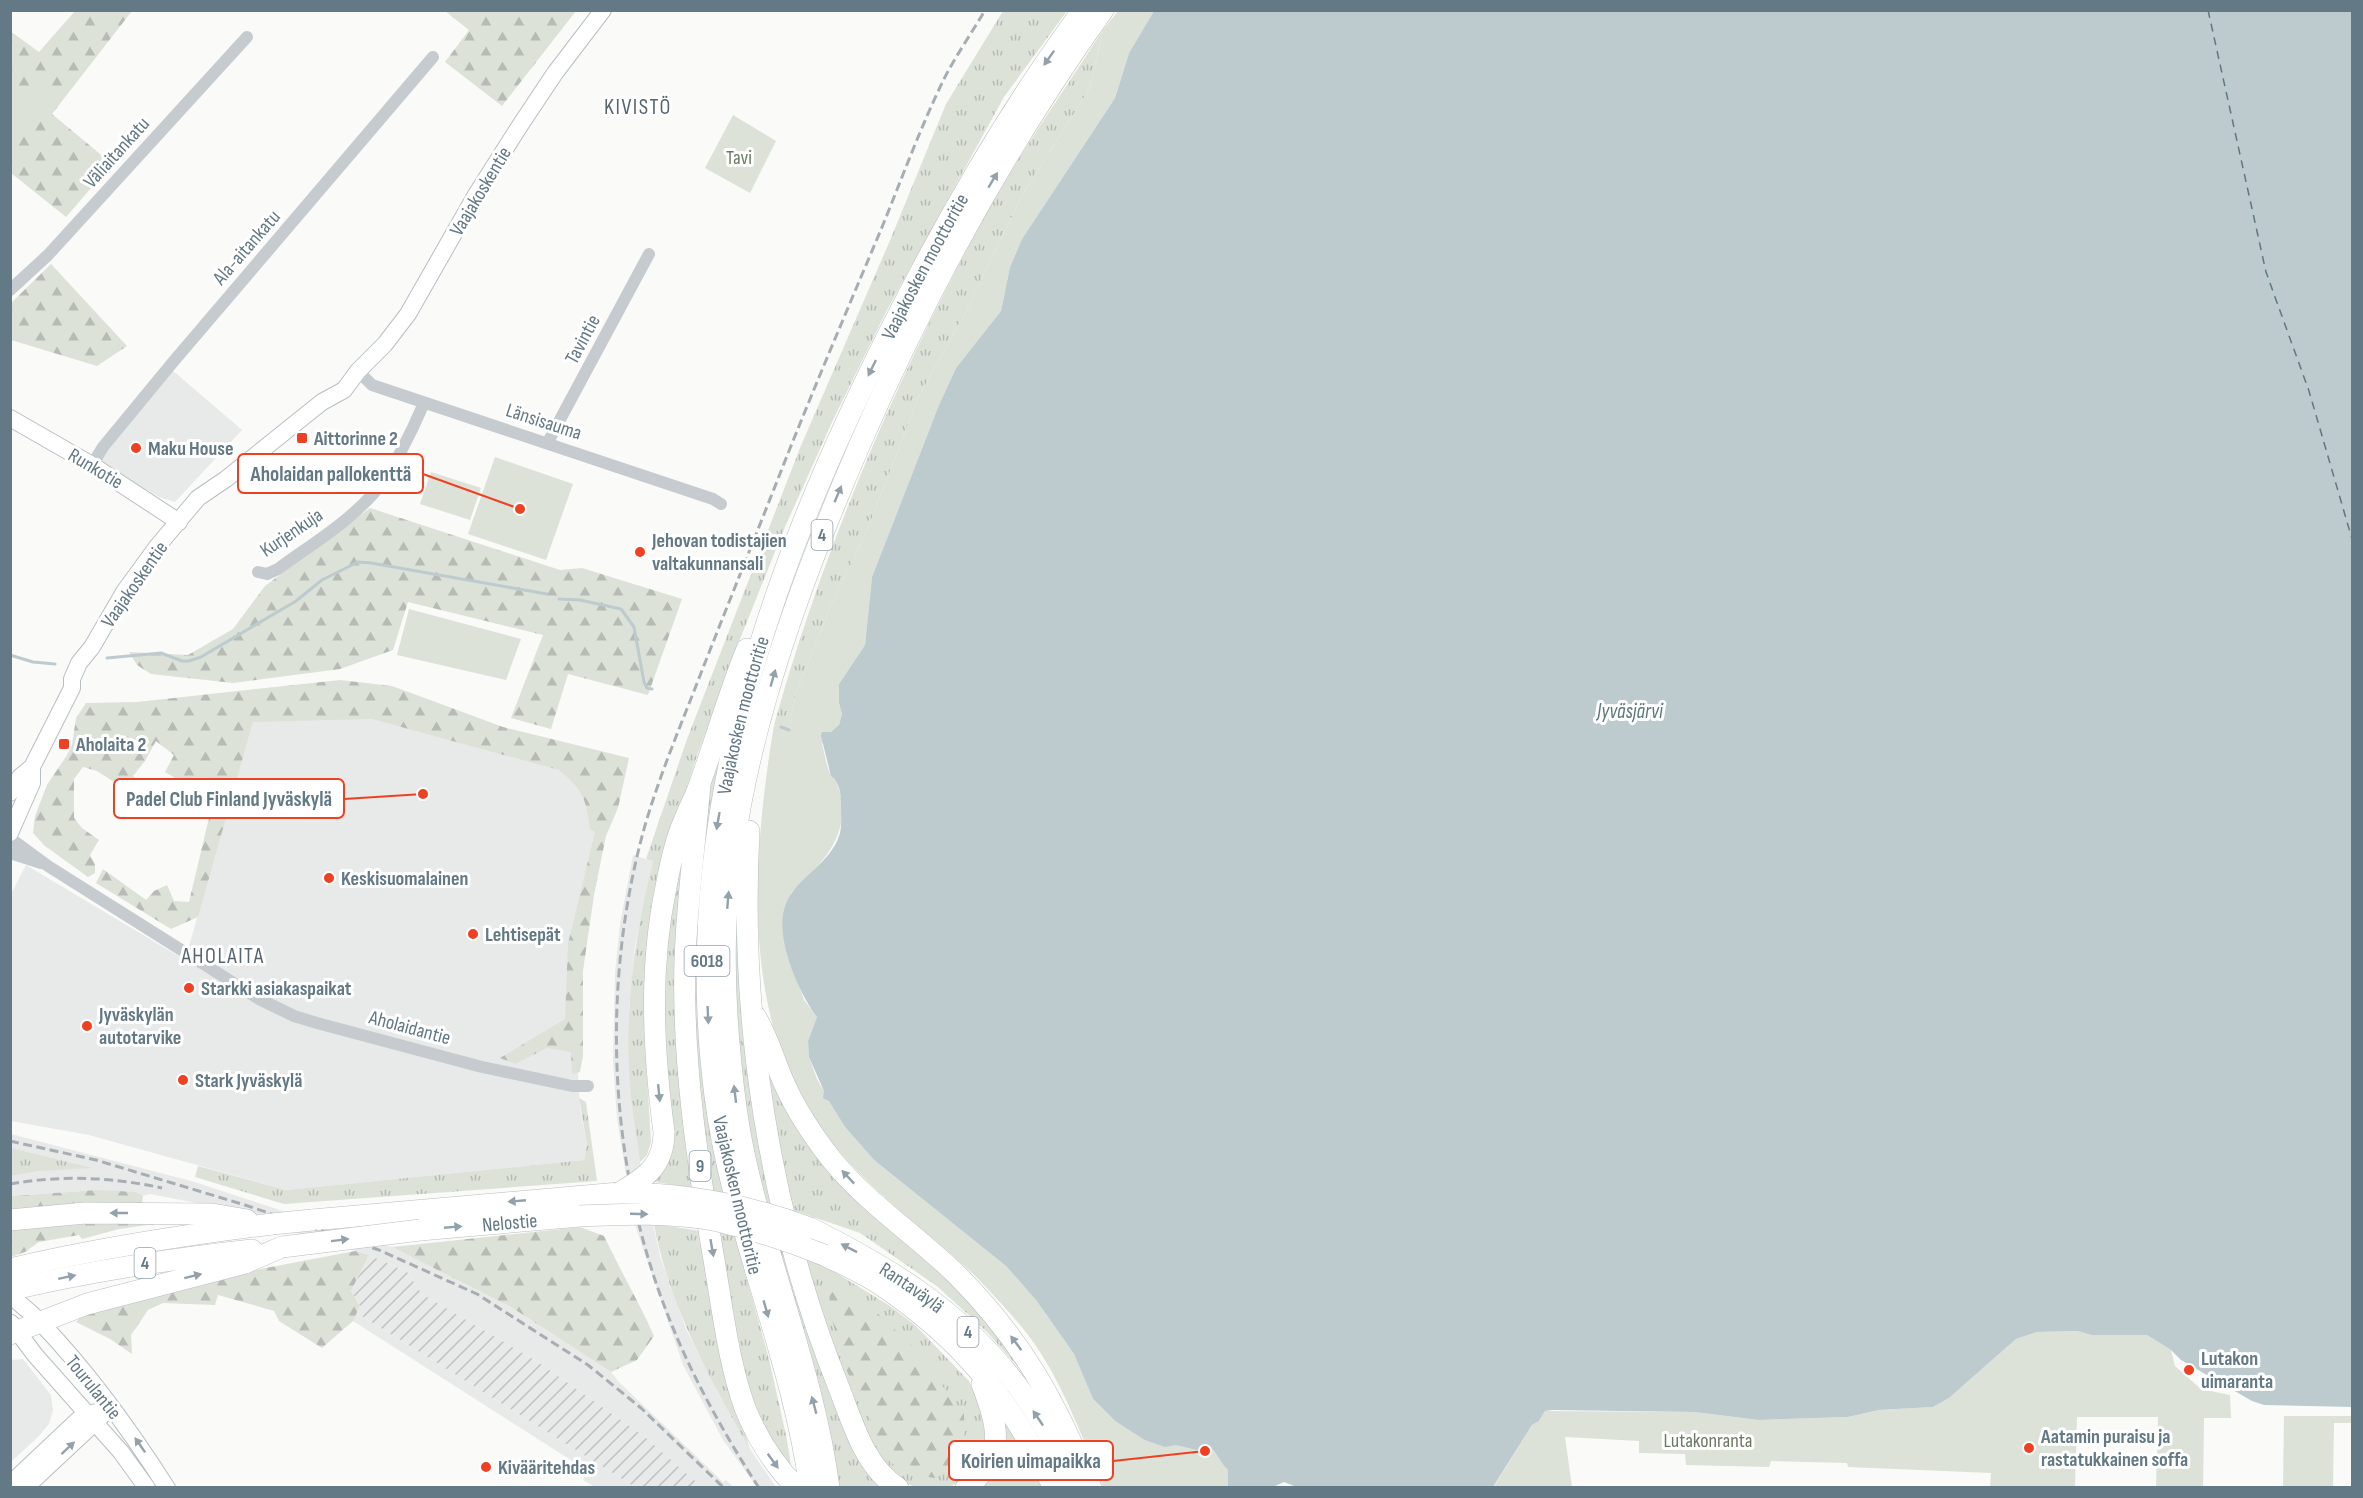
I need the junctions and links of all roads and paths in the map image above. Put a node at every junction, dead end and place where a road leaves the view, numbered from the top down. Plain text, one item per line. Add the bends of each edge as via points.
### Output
1 (603, 10) edge
2 (1083, 10) edge
3 (1103, 10) edge
4 (247, 37) dead end
5 (433, 57) dead end
6 (649, 254) dead end
7 (10, 290) edge
8 (358, 371) junction
9 (424, 403) junction
10 (10, 418) edge
11 (548, 442) junction
12 (92, 465) junction
13 (721, 504) dead end
14 (179, 522) junction
15 (788, 562) junction
16 (258, 572) dead end
17 (750, 765) junction
18 (32, 767) junction
19 (700, 784) junction
20 (10, 793) edge
21 (10, 836) edge
22 (10, 853) edge
23 (48, 866) junction
24 (752, 1011) junction
25 (588, 1086) dead end
26 (619, 1193) junction
27 (578, 1207) junction
28 (17, 1219) edge
29 (272, 1224) junction
30 (810, 1228) joint
31 (282, 1247) junction
32 (10, 1269) edge
33 (10, 1292) edge
34 (34, 1316) junction
35 (13, 1329) edge
36 (973, 1361) junction
37 (63, 1387) junction
38 (110, 1405) junction
39 (93, 1420) junction
40 (65, 1431) junction
41 (10, 1484) edge
42 (25, 1488) edge
43 (147, 1488) edge
44 (167, 1488) edge
45 (797, 1488) edge
46 (810, 1488) edge
47 (829, 1488) edge
48 (898, 1488) edge
49 (966, 1488) edge
50 (1054, 1488) edge
51 (1077, 1488) edge
52 (1091, 1488) edge

1 - 8 main road, Vaajakoskentie via 520,124 408,314
2 -> 15 highway, Vaajakosken moottoritie / 4 via 1017,104 923,268 868,374
17 -> 3 highway, Vaajakosken moottoritie / 4 via 800,594 883,387 967,224 1065,63
4 - 7 street, Väliaitankatu via 48,255
5 - 12 street, Ala-aitankatu via 166,370
6 - 11 street, Tavintie
8 - 9 street, Länsisauma via 372,385
8 - 14 main road, Vaajakoskentie via 337,382 322,402 226,480 205,506
9 - 11 street, Länsisauma
9 - 16 street, Kurjenkuja via 373,495 278,569 267,574
10 - 12 main road, Runkotie
11 - 13 street, Länsisauma
12 - 14 main road, Runkotie
14 - 18 main road, Vaajakoskentie via 124,592 79,663 72,688
15 - 19 highway, 4 via 732,686
15 -> 46 highway, Vaajakosken moottoritie / 6018 via 747,691 724,785 709,892 707,987 715,1096 726,1162 800,1429
17 - 24 highway, 4 via 745,896
47 -> 17 highway, Vaajakosken moottoritie / 6018 via 800,1354 745,1158 731,1067 726,926 734,849
18 - 20 main road, Vaajakoskentie
18 - 21 main road, Vaajakoskentie via 32,783
19 -> 26 highway, 4, bridge via 673,854 659,929 654,1017 663,1151 654,1167
19 -> 45 highway, 9 via 688,892 685,1018 706,1210 734,1369 746,1410 769,1455
21 - 23 street, Aholaidantie
22 - 23 street, Aholaidantie
23 - 25 street, Aholaidantie via 259,999 294,1016 482,1067
24 - 48 highway, 4 via 757,1069 777,1182 810,1306 861,1441 877,1469
52 -> 24 highway via 1053,1403 1022,1350 954,1272 876,1205 832,1160 795,1105 767,1036
26 - 27 highway, Nelostie / 4
26 - 30 highway, Nelostie / 4, bridge via 714,1201 773,1214
27 -> 29 highway, Nelostie / 4, bridge via 370,1213
31 -> 27 highway, Nelostie / 4, bridge
27 -> 36 highway, Nelostie / 4, bridge via 716,1221 777,1237 824,1255 879,1284 912,1307
29 -> 28 highway via 212,1214 85,1213
29 - 32 highway, Nelostie / 4 via 62,1256
51 -> 30 highway, Rantaväylä / 4 via 1049,1435 1008,1374 971,1335 903,1278
33 -> 31 highway, Nelostie / 4 via 67,1276 134,1264
34 -> 31 highway via 245,1263
33 - 34 main road, Tourulantie
34 - 35 highway
34 - 38 main road, Tourulantie
35 - 37 main road, Tourulantie
36 - 49 highway, 4 via 996,1430 989,1463
36 - 50 highway via 1035,1448
37 - 39 main road, Tourulantie
37 - 40 main road via 70,1408
38 - 39 main road
44 -> 38 main road, Tourulantie
39 - 40 main road via 79,1419
42 -> 39 main road
39 - 43 main road, Tourulantie
40 - 41 main road

